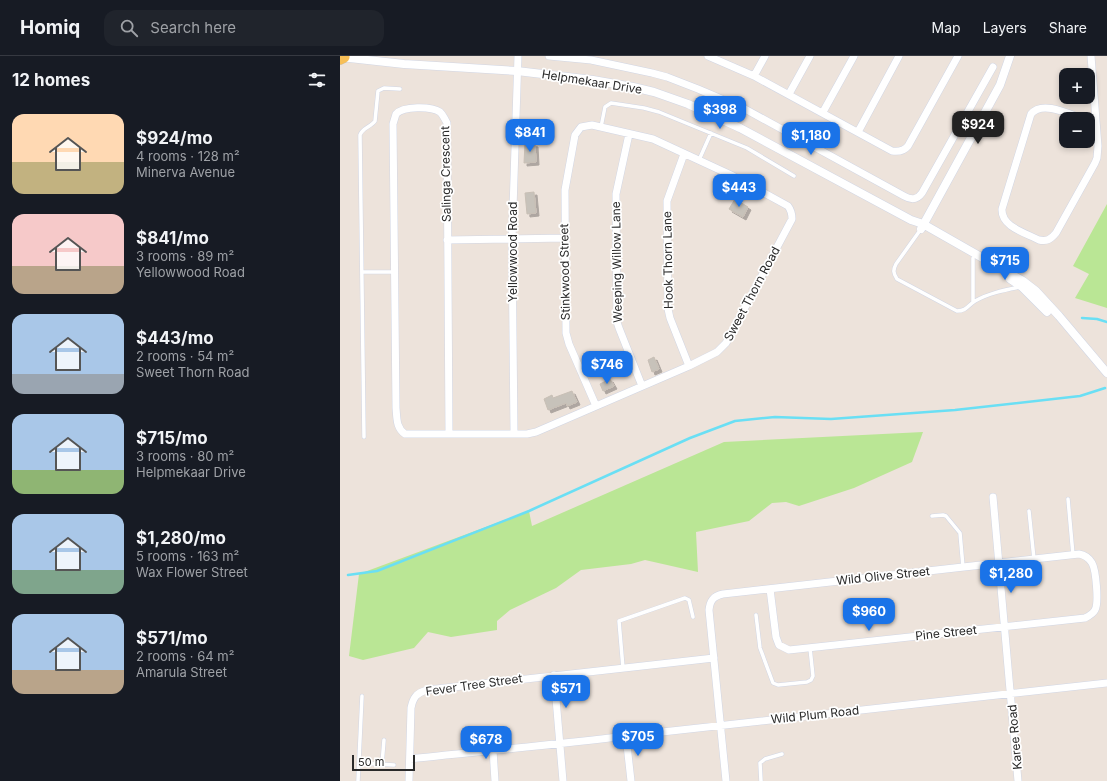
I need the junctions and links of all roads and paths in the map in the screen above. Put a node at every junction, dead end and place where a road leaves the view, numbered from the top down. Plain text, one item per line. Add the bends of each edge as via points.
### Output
1 (518, 56) edge
2 (549, 56) edge
3 (708, 56) edge
4 (765, 56) edge
5 (810, 56) edge
6 (854, 56) edge
7 (899, 56) edge
8 (958, 56) edge
9 (1010, 56) edge
10 (1091, 56) edge
11 (344, 57) edge
12 (592, 58) edge
13 (720, 58) edge
14 (993, 67) dead end
15 (517, 71) junction
16 (754, 76) junction
17 (400, 89) dead end
18 (789, 94) junction
19 (823, 112) junction
20 (1061, 112) edge
21 (1096, 123) joint
22 (601, 127) junction
23 (576, 132) joint
24 (858, 132) junction
25 (711, 133) junction
26 (629, 134) junction
27 (684, 154) junction
28 (699, 160) junction
29 (794, 176) dead end
30 (922, 227) junction
31 (565, 238) junction
32 (512, 239) junction
33 (447, 240) junction
34 (973, 258) junction
35 (362, 272) junction
36 (395, 272) junction
37 (1022, 287) junction
38 (974, 302) junction
39 (1084, 346) junction
40 (689, 366) junction
41 (1107, 373) edge
42 (642, 386) junction
43 (596, 406) junction
44 (396, 408) joint
45 (449, 434) junction
46 (514, 434) junction
47 (364, 436) dead end
48 (993, 497) dead end
49 (1068, 499) dead end
50 (1029, 511) dead end
51 (932, 516) dead end
52 (1073, 555) junction
53 (1034, 559) junction
54 (999, 563) junction
55 (963, 567) junction
56 (770, 589) junction
57 (756, 615) dead end
58 (693, 617) dead end
59 (1005, 627) junction
60 (810, 648) junction
61 (714, 658) junction
62 (623, 668) junction
63 (554, 675) junction
64 (1107, 683) edge
65 (1011, 693) junction
66 (362, 696) dead end
67 (720, 725) junction
68 (626, 736) junction
69 (384, 740) dead end
70 (560, 744) junction
71 (493, 750) junction
72 (782, 754) dead end
73 (410, 759) junction
74 (359, 762) junction
75 (382, 764) junction
76 (394, 765) dead end
77 (358, 781) edge
78 (409, 781) edge
79 (495, 781) edge
80 (564, 781) edge
81 (630, 781) edge
82 (726, 781) edge
83 (761, 781) edge
84 (1018, 781) edge

1 - 15 street, Yellowwood Road
2 - 12 street
3 - 13 street
4 - 16 street
5 - 18 street
6 - 19 street
7 - 24 street
8 - 24 street via 906,149 892,151
9 - 30 street via 1000,85
10 - 21 street
11 - 15 street, Helpmekaar Drive via 404,64
12 - 14 street via 666,77 725,100 911,199 918,198 922,193
13 - 16 street
15 - 30 street, Helpmekaar Drive via 633,87 688,104 773,145
15 - 32 street, Yellowwood Road
16 - 18 street
17 - 35 lane via 384,88 378,91 375,121 360,135
18 - 19 street
19 - 24 street
20 - 21 street via 1046,107 1037,108 1031,114 1002,209 1003,217 1008,224 1039,240 1047,241 1052,238 1097,158
22 - 23 street, Sweet Thorn Road via 581,127
22 - 25 lane via 605,107 612,103 654,110
22 - 26 street, Sweet Thorn Road
23 - 31 street, Stinkwood Street via 565,190
25 - 28 lane
25 - 29 lane via 751,150
26 - 27 street, Sweet Thorn Road via 653,140
26 - 42 street, Weeping Willow Lane via 616,194 617,319
27 - 28 street, Sweet Thorn Road
27 - 40 street, Hook Thorn Lane via 667,202 668,309
28 - 40 street, Sweet Thorn Road via 788,206 792,212 792,219 726,343 717,352
30 - 34 street, Helpmekaar Drive
30 - 38 lane via 893,268 897,279 957,311 966,310
30 - 39 street, Helpmekaar Drive via 1023,281 1036,291
31 - 32 street
31 - 43 street, Stinkwood Street via 566,333
32 - 33 street
32 - 46 street, Yellowwood Road
33 - 36 street, Salinga Crescent via 446,120 434,110 400,110 396,114 394,124
33 - 45 street, Salinga Crescent
34 - 37 street, Helpmekaar Drive
34 - 38 lane
35 - 36 lane
35 - 47 lane
36 - 44 street, Salinga Crescent
37 - 38 lane via 996,292
37 - 39 street, Helpmekaar Drive via 1074,340
39 - 41 street, Helpmekaar Drive
40 - 42 street, Sweet Thorn Road
42 - 43 street, Sweet Thorn Road
43 - 46 street, Sweet Thorn Road via 536,432
44 - 45 street, Sweet Thorn Road via 398,426 405,434
45 - 46 street, Sweet Thorn Road
48 - 54 street, Karee Road
49 - 52 lane
50 - 53 lane
51 - 55 lane via 946,516 960,532
52 - 53 street, Wild Olive Street
52 - 59 street, Wild Olive Street via 1085,555 1093,563 1097,601 1093,613 1085,618
53 - 54 street, Wild Olive Street
54 - 55 street, Wild Olive Street
54 - 59 street, Karee Road
55 - 56 street, Wild Olive Street
56 - 60 street, Pine Street via 779,645 789,650
56 - 61 street, Wild Olive Street via 723,594 713,598 709,610
57 - 60 lane via 760,648 773,683 778,685 811,680
58 - 62 lane via 689,600 685,598 622,620 618,624
59 - 60 street, Pine Street
59 - 65 street, Karee Road
61 - 62 street, Fever Tree Street
61 - 67 street, Wild Olive Street
62 - 63 street, Fever Tree Street
63 - 70 street
63 - 73 street, Fever Tree Street via 421,692 416,695 411,708
64 - 65 street, Wild Plum Road
65 - 67 street, Wild Plum Road
65 - 84 street, Karee Road
66 - 74 lane
67 - 68 street, Wild Plum Road
67 - 82 street, Wild Olive Street
68 - 70 street, Wild Plum Road
68 - 81 street
69 - 75 lane
70 - 71 street, Wild Plum Road
70 - 80 street
71 - 73 street, Wild Plum Road
71 - 79 street
72 - 83 lane via 765,758 760,763
73 - 78 street, Fever Tree Street
74 - 75 lane
74 - 77 lane
75 - 76 lane

